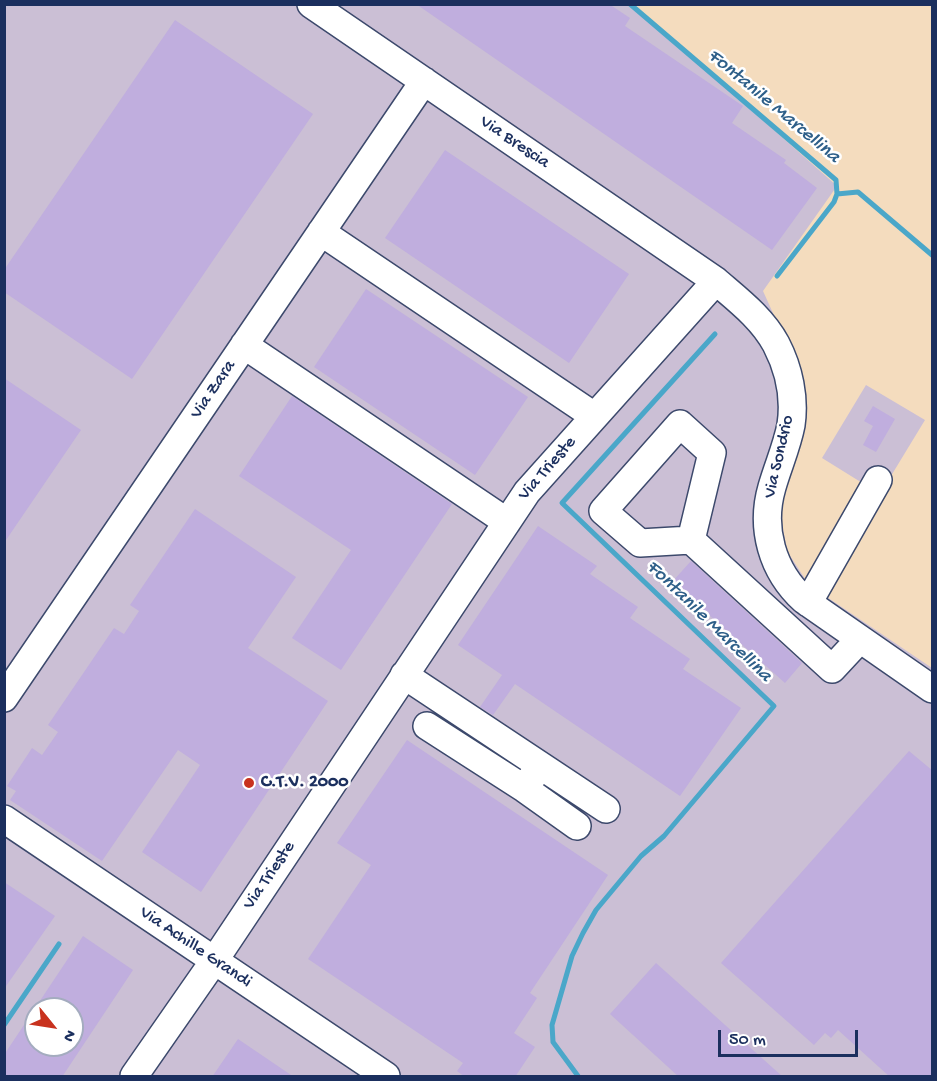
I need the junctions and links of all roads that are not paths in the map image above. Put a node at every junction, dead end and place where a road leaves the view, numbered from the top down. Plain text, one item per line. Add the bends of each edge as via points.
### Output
1 (311, 4) edge
2 (424, 81) junction
3 (321, 232) junction
4 (716, 281) junction
5 (244, 345) junction
6 (594, 416) junction
7 (878, 480) dead end
8 (507, 522) junction
9 (691, 540) junction
10 (808, 603) junction
11 (859, 640) junction
12 (404, 675) junction
13 (933, 689) edge
14 (4, 698) edge
15 (427, 726) dead end
16 (540, 765) junction
17 (525, 789) junction
18 (606, 809) dead end
19 (4, 819) edge
20 (577, 826) dead end
21 (214, 961) junction
22 (134, 1077) edge
23 (386, 1077) edge

1 - 2 street, Via Brescia
2 - 3 street, Via Zara
2 - 4 street, Via Brescia
3 - 5 street, Via Zara
3 - 6 street
4 - 6 street, Via Trieste
4 - 10 street, Via Sondrio via 766,328 788,375 792,418 769,501 767,526 780,570
5 - 8 street
5 - 14 street, Via Zara
6 - 8 street, Via Trieste via 527,492
7 - 10 street
8 - 12 street, Via Trieste
9 - 9 street via 712,453 680,424 603,511 640,543
9 - 11 street via 832,669
10 - 11 street, Via Sondrio
11 - 13 street, Via Sondrio
12 - 16 street
12 - 21 street, Via Trieste
15 - 17 street
16 - 17 street
16 - 18 street
17 - 20 street
19 - 21 street, Via Achille Grandi
21 - 22 street, Via Trieste
21 - 23 street, Via Achille Grandi

